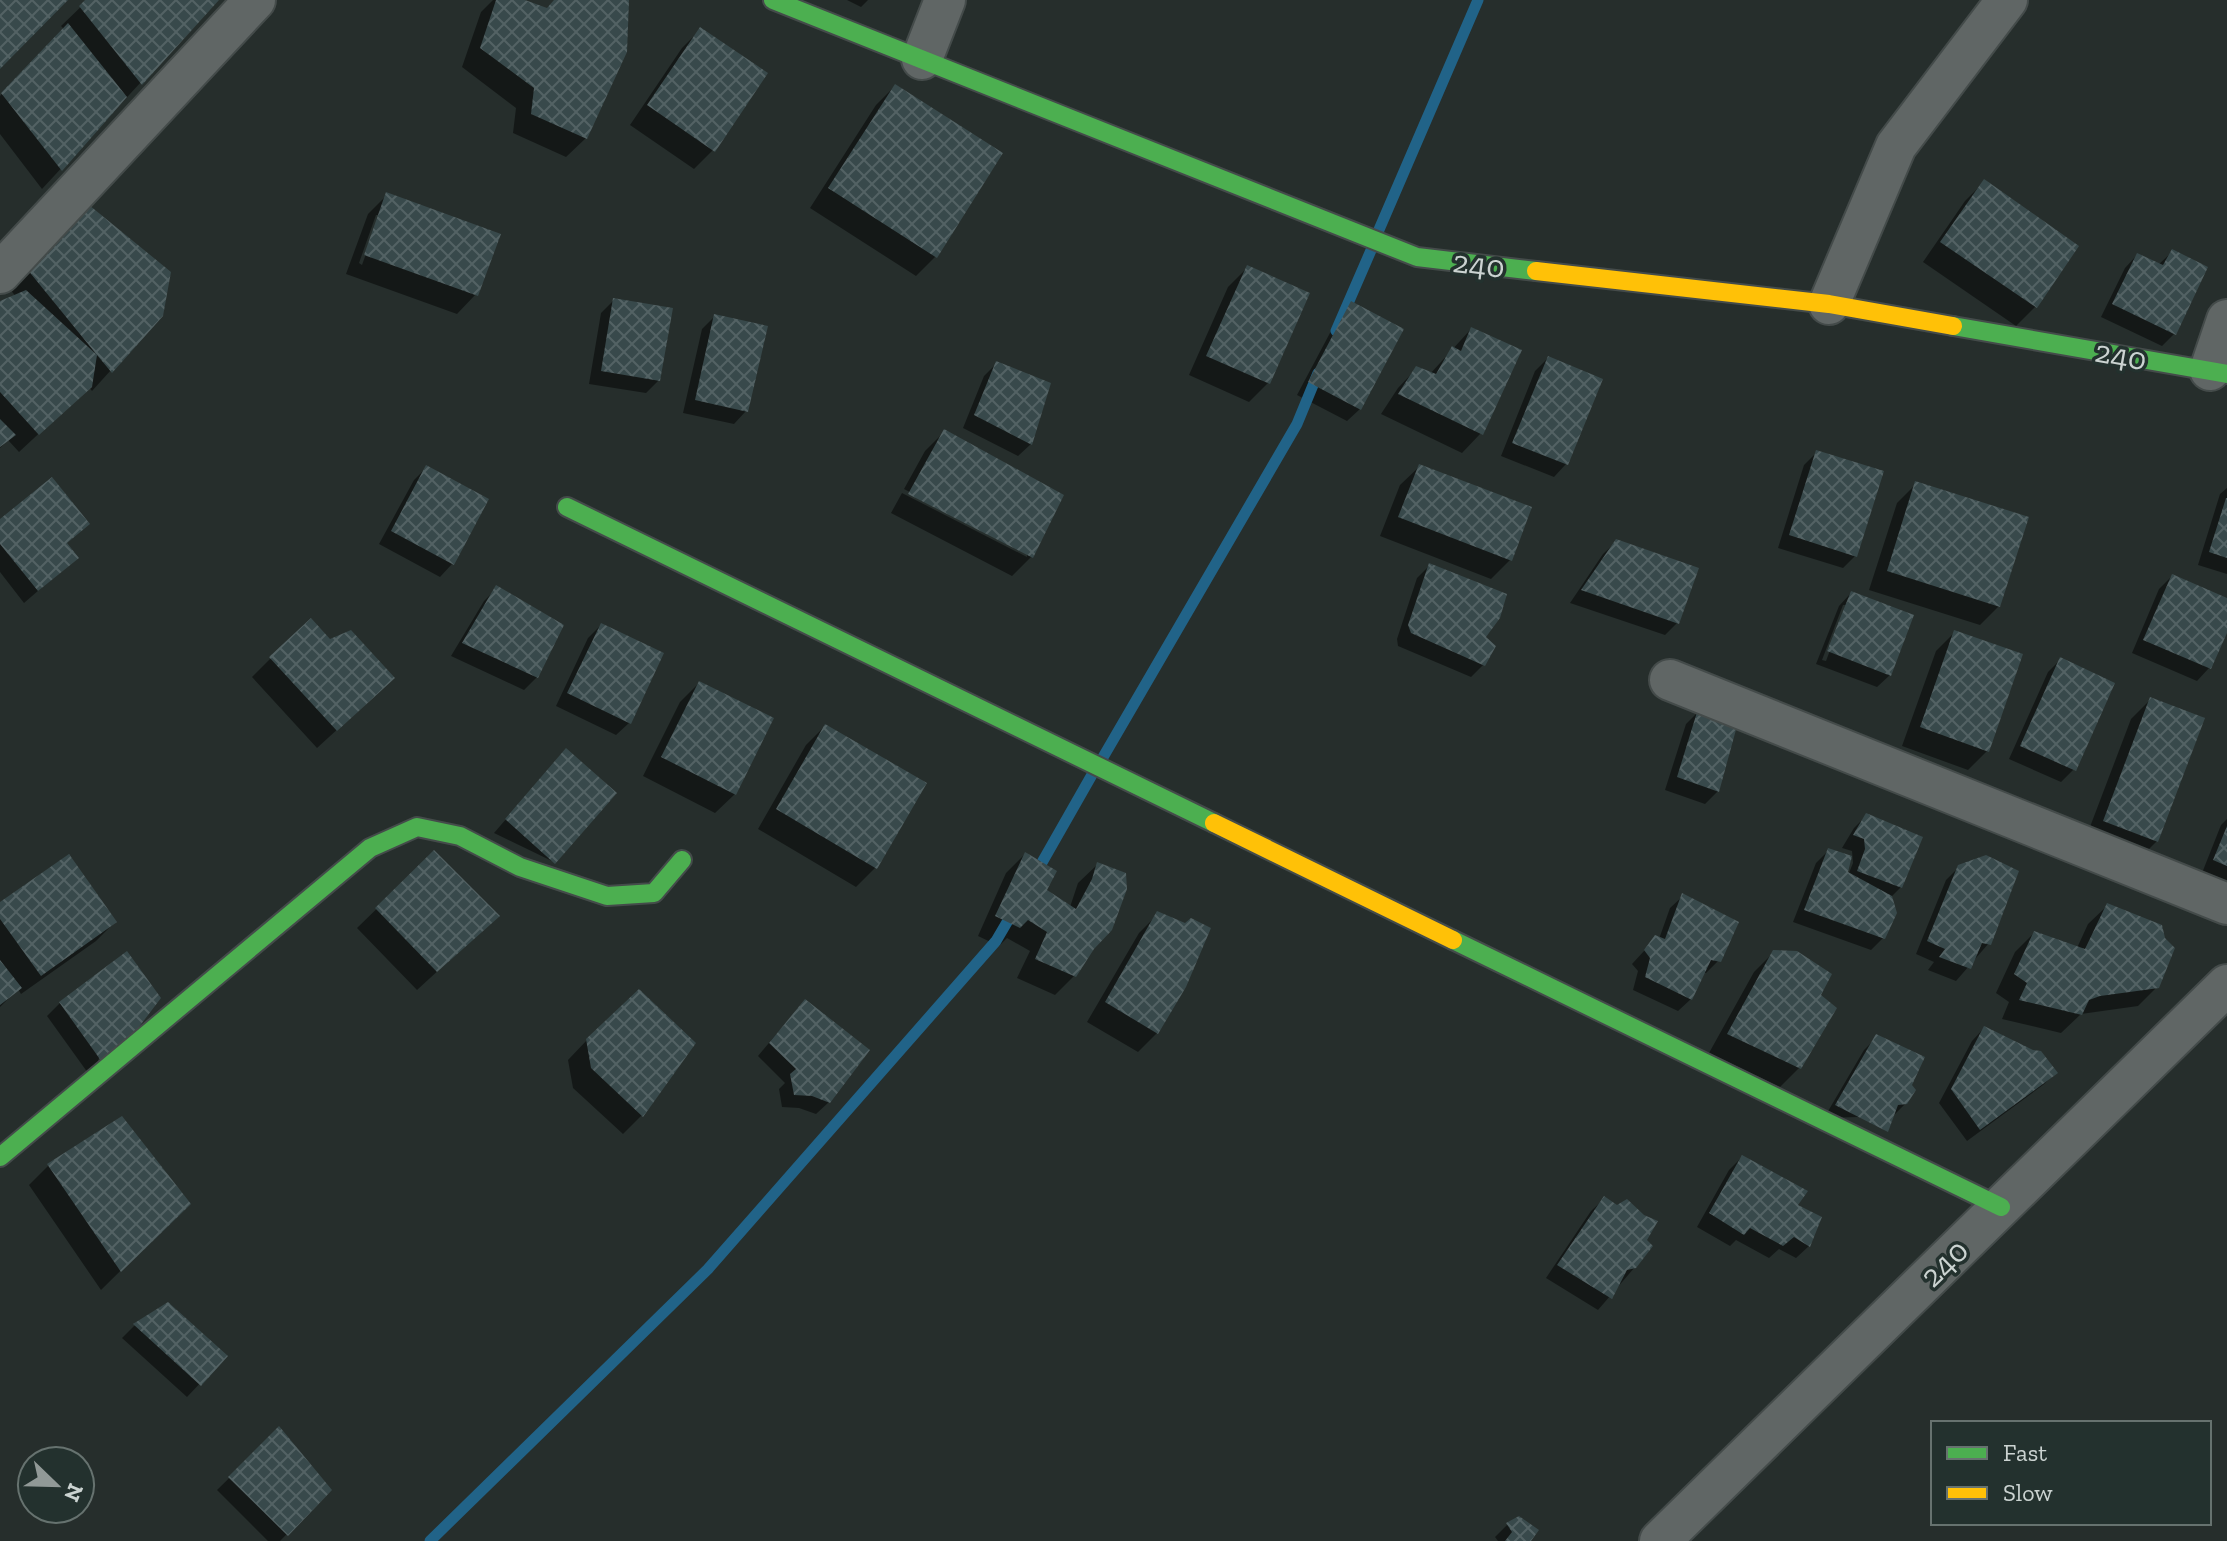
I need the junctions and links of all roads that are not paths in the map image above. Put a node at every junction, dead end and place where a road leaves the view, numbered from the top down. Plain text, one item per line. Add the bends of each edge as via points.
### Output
1 (255, 0) edge
2 (773, 0) edge
3 (945, 0) edge
4 (2007, 0) edge
5 (922, 59) junction
6 (0, 273) edge
7 (1829, 304) junction
8 (2227, 320) edge
9 (2218, 372) edge
10 (567, 507) dead end
11 (1670, 680) dead end
12 (682, 860) dead end
13 (2227, 904) edge
14 (2227, 985) edge
15 (0, 1157) edge
16 (2001, 1207) junction
17 (1660, 1541) edge

1 - 6 street
2 - 5 street, 240
3 - 5 street
4 - 7 street via 1896,146
5 - 7 street, 240 via 1417,257
7 - 9 street, 240
8 - 9 street
10 - 16 street
11 - 13 street
12 - 15 street via 654,893 607,896 520,867 460,836 417,827 370,848
14 - 16 street, 240
16 - 17 street, 240

